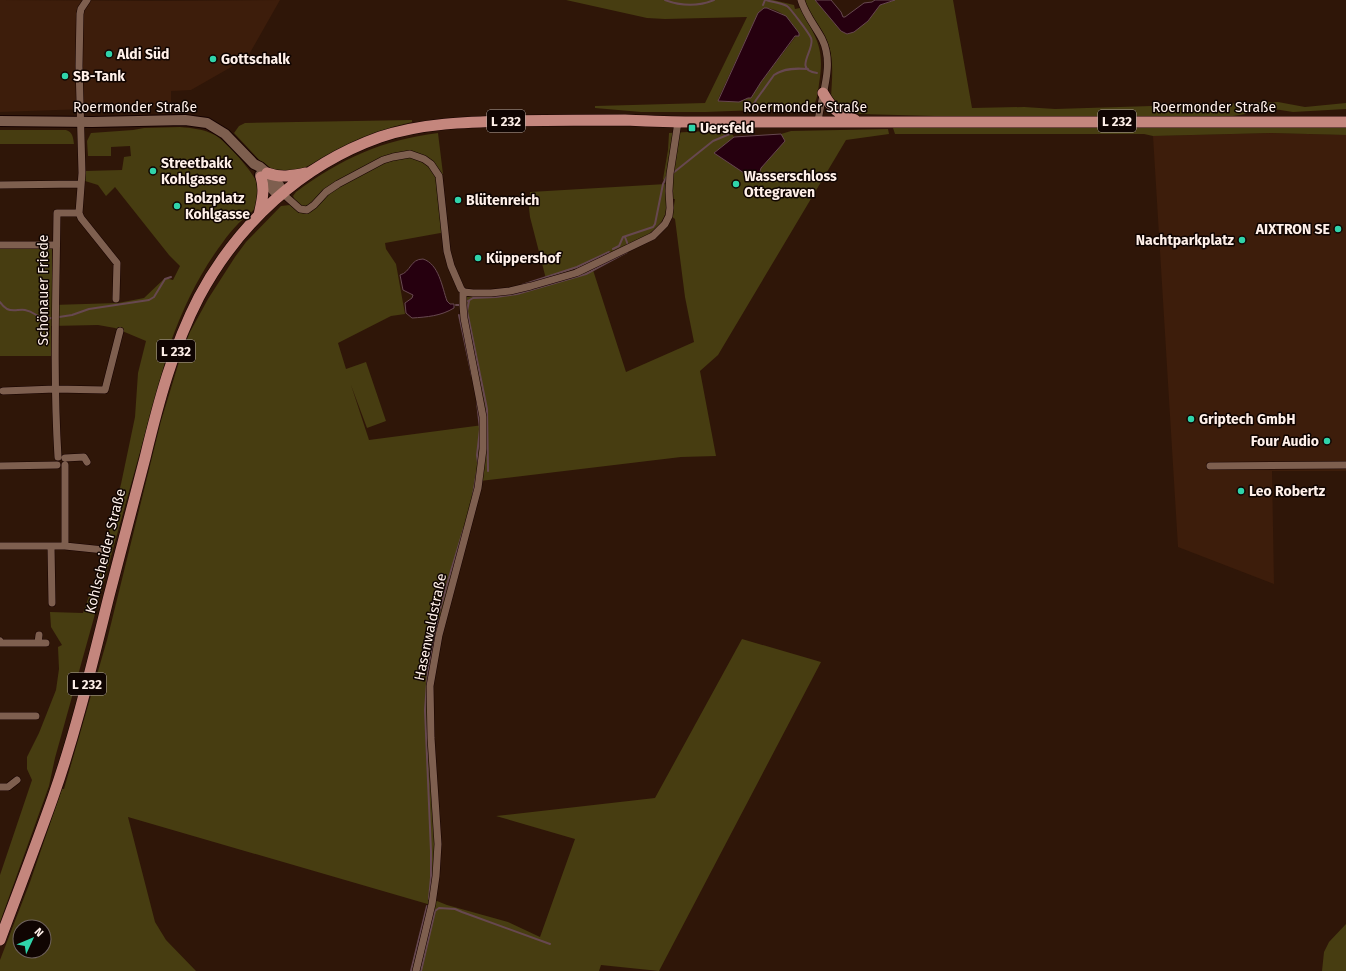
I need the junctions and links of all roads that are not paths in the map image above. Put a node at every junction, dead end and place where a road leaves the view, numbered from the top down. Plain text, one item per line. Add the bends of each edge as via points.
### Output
1 (87, 0) edge
2 (801, 0) edge
3 (824, 93) junction
4 (0, 121) edge
5 (81, 122) junction
6 (678, 122) junction
7 (818, 122) junction
8 (860, 122) junction
9 (1346, 122) edge
10 (310, 172) junction
11 (264, 175) junction
12 (80, 184) junction
13 (0, 185) edge
14 (282, 193) junction
15 (79, 213) junction
16 (259, 215) junction
17 (0, 245) edge
18 (56, 245) junction
19 (463, 291) junction
20 (116, 299) dead end
21 (120, 331) dead end
22 (55, 389) junction
23 (3, 391) dead end
24 (61, 461) junction
25 (88, 462) dead end
26 (1346, 465) edge
27 (0, 466) edge
28 (1210, 466) dead end
29 (0, 546) edge
30 (51, 546) junction
31 (65, 546) junction
32 (104, 550) dead end
33 (52, 603) dead end
34 (39, 635) dead end
35 (0, 641) edge
36 (38, 643) junction
37 (46, 643) dead end
38 (0, 716) edge
39 (36, 716) dead end
40 (17, 780) dead end
41 (0, 787) edge
42 (0, 940) edge
43 (416, 971) edge

1 - 5 street via 80,14
2 - 3 street via 822,39 827,57
3 - 7 street
3 - 8 main road via 837,112
4 - 5 main road, Roermonder Straße
5 - 11 main road, Roermonder Straße via 185,120 207,123 225,134 260,167
5 - 12 street
6 - 7 main road, Roermonder Straße / L 232
6 - 10 main road, Roermonder Straße / L 232 via 566,120 450,123 412,128 380,137
6 - 19 street via 670,174 669,216 665,224 652,236 576,273 510,292
7 - 8 main road, Roermonder Straße / L 232
8 - 9 main road, Roermonder Straße / L 232
10 - 11 main road via 289,177
10 - 14 main road, Roermonder Straße / L 232
11 - 14 main road, Roermonder Straße via 279,185
11 - 16 main road via 264,193
12 - 13 street
12 - 15 street
14 - 16 main road, Kohlscheider Straße / L 232
14 - 19 street via 300,209 307,210 326,192 354,174 393,157 410,154 431,164 439,176 447,251
15 - 18 street, Schönauer Friede via 56,213
15 - 20 street via 117,263
16 - 42 main road, Kohlscheider Straße / L 232 via 240,235 216,268 178,346 158,405 85,691 56,786
17 - 18 street
18 - 22 street, Schönauer Friede
19 - 43 street, Hasenwaldstraße via 464,318 483,417 483,449 478,488 439,635 430,686 438,844 432,904
21 - 22 street via 105,390
22 - 23 street
22 - 24 street, Schönauer Friede
24 - 25 street via 84,457
24 - 27 street
24 - 31 street, Schönauer Friede
26 - 28 street
29 - 30 street
30 - 31 street
30 - 33 street
31 - 32 street
34 - 36 street
35 - 36 street
36 - 37 street
38 - 39 street
40 - 41 street via 8,787

